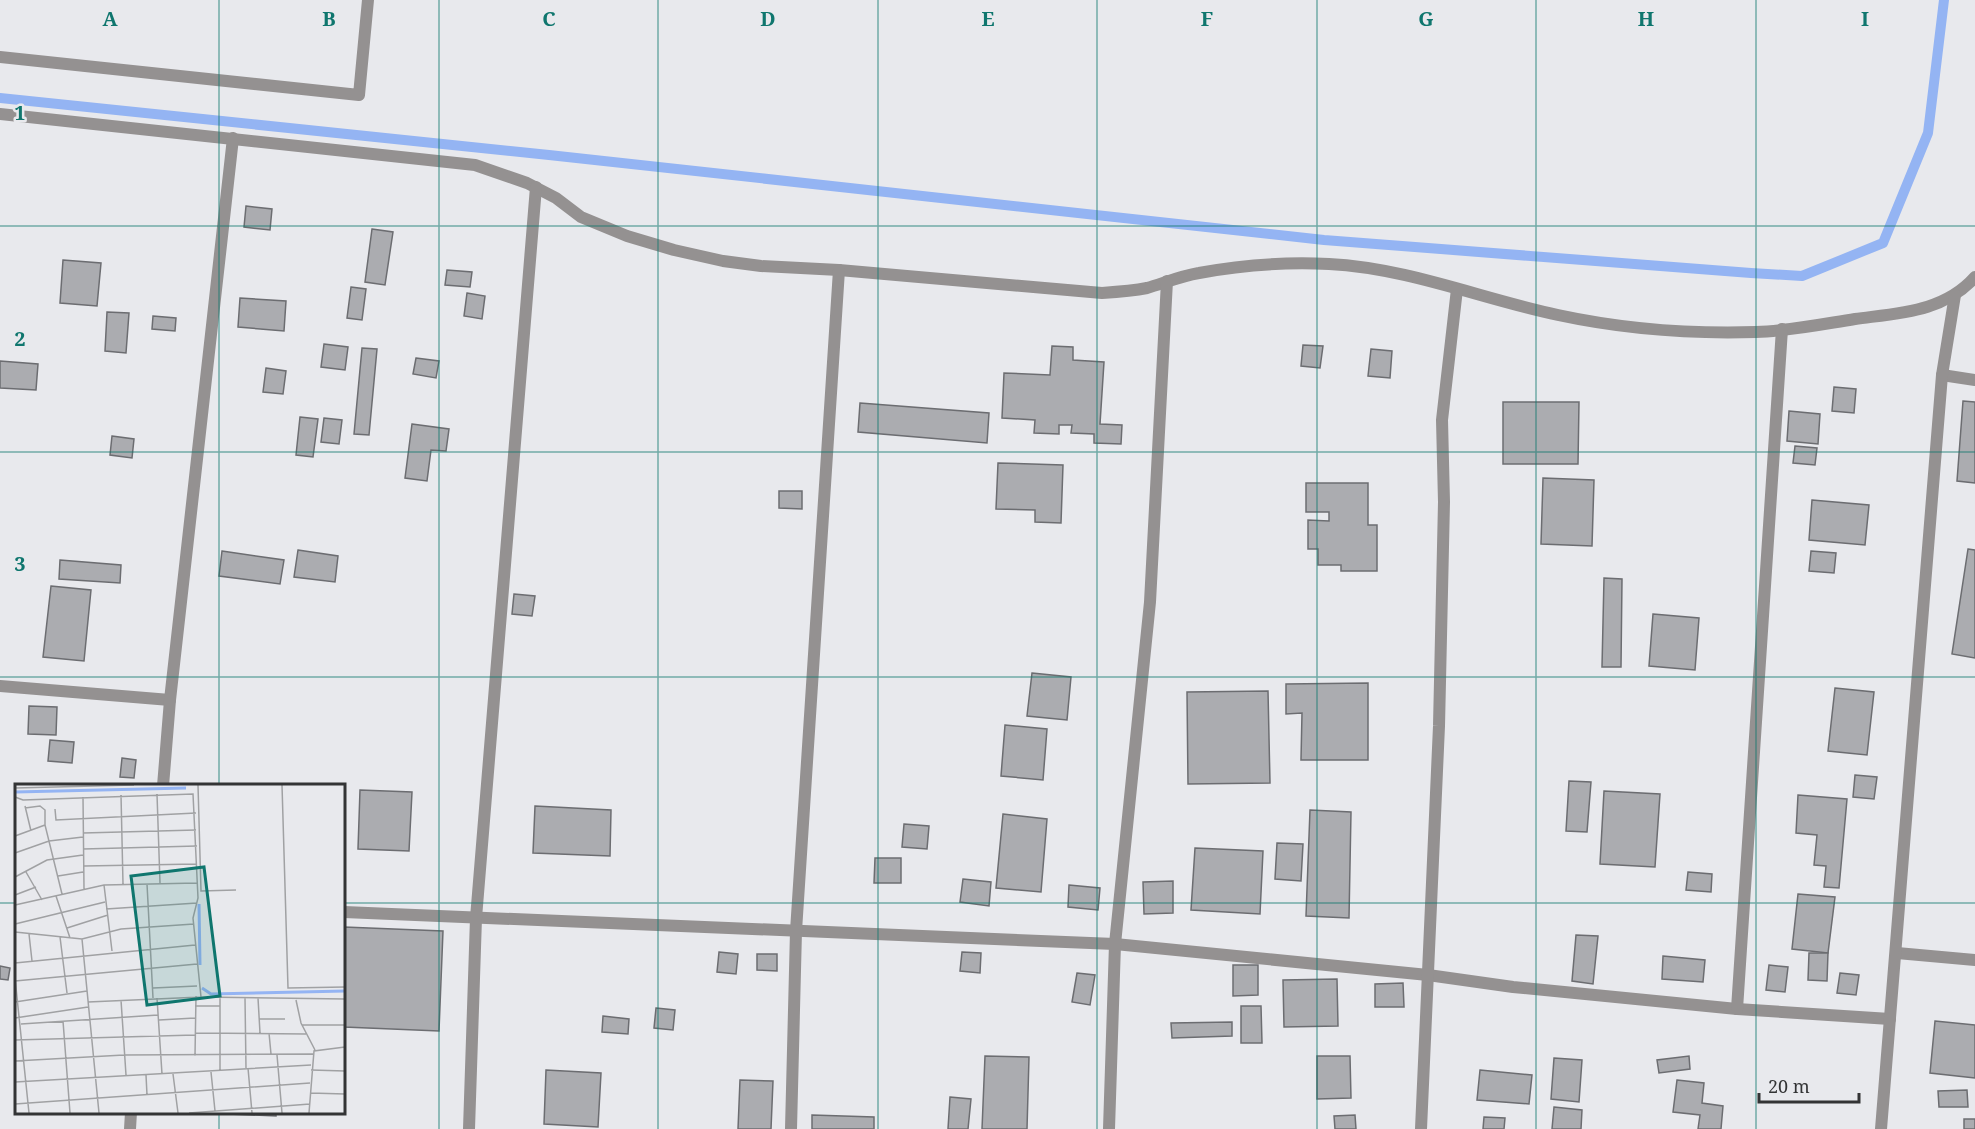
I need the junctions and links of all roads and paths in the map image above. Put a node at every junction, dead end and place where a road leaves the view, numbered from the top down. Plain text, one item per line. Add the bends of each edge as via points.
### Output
1 (369, 0) edge
2 (0, 57) edge
3 (0, 114) edge
4 (233, 138) junction
5 (536, 188) junction
6 (839, 270) junction
7 (1975, 277) edge
8 (1167, 281) junction
9 (1457, 289) junction
10 (1955, 295) junction
11 (1782, 329) junction
12 (1942, 375) junction
13 (1975, 380) edge
14 (0, 686) edge
15 (170, 700) junction
16 (163, 784) edge
17 (345, 912) edge
18 (476, 918) junction
19 (796, 931) junction
20 (1115, 944) junction
21 (1897, 953) junction
22 (1975, 960) edge
23 (1428, 975) junction
24 (1737, 1009) junction
25 (1890, 1019) junction
26 (131, 1114) edge
27 (130, 1129) edge
28 (469, 1129) edge
29 (791, 1129) edge
30 (1109, 1129) edge
31 (1422, 1129) edge
32 (1881, 1129) edge

1 - 2 street via 359,95
3 - 4 street
4 - 5 street via 453,162 497,171
4 - 15 street
5 - 6 street via 581,217 674,250 761,266
5 - 18 street
6 - 8 street via 1102,293 1128,292
6 - 19 street
7 - 10 street
8 - 9 street via 1229,268 1330,264 1411,276
8 - 20 street via 1150,602
9 - 11 street via 1561,316 1626,326 1691,332
9 - 23 street via 1442,420 1439,726
10 - 11 street via 1921,310
10 - 12 street
11 - 24 street
12 - 13 street
12 - 21 street
14 - 15 street
15 - 16 street
17 - 18 street
18 - 19 street
18 - 28 street
19 - 20 street
19 - 29 street
20 - 23 street
20 - 30 street
21 - 22 street
21 - 25 street
23 - 24 street
23 - 31 street
24 - 25 street
25 - 32 street
26 - 27 street

